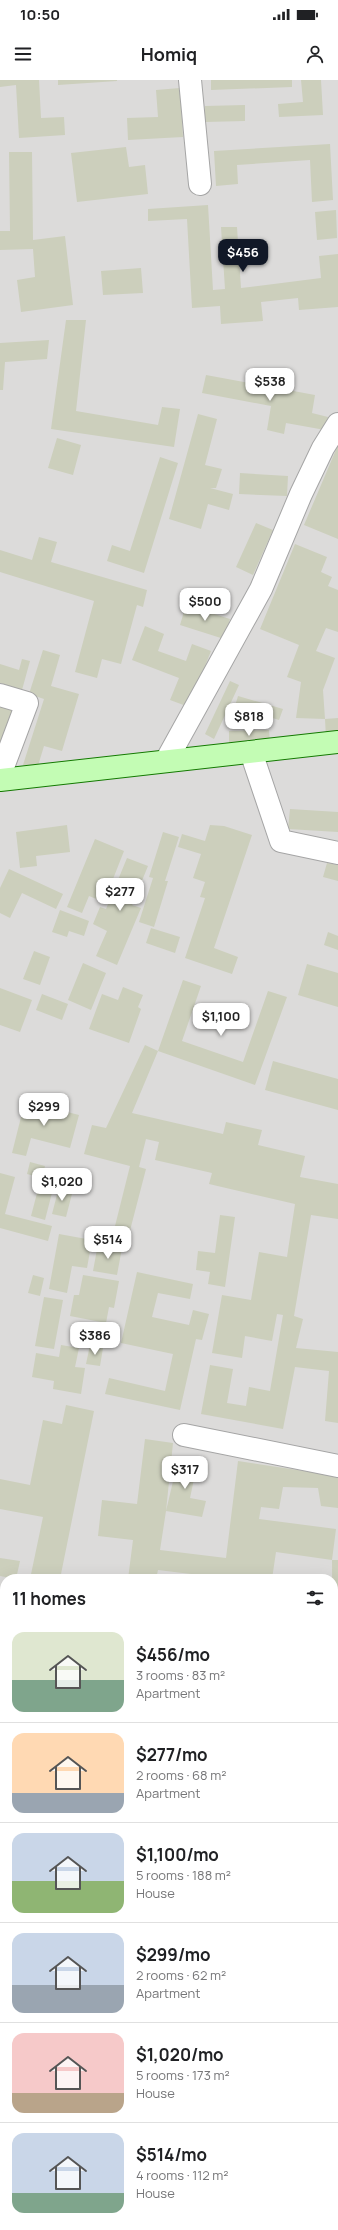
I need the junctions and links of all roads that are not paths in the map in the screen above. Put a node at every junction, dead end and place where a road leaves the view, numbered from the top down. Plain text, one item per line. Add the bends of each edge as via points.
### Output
1 (190, 80) edge
2 (200, 184) dead end
3 (338, 424) edge
4 (0, 695) edge
5 (338, 742) edge
6 (251, 752) junction
7 (166, 761) junction
8 (0, 775) edge
9 (0, 780) edge
10 (338, 853) edge
11 (184, 1435) dead end
12 (338, 1466) edge

1 - 2 street
3 - 7 street via 304,488 261,589
4 - 8 street via 27,703
5 - 6 street
6 - 7 street
6 - 10 street via 281,841
7 - 9 street
11 - 12 street

